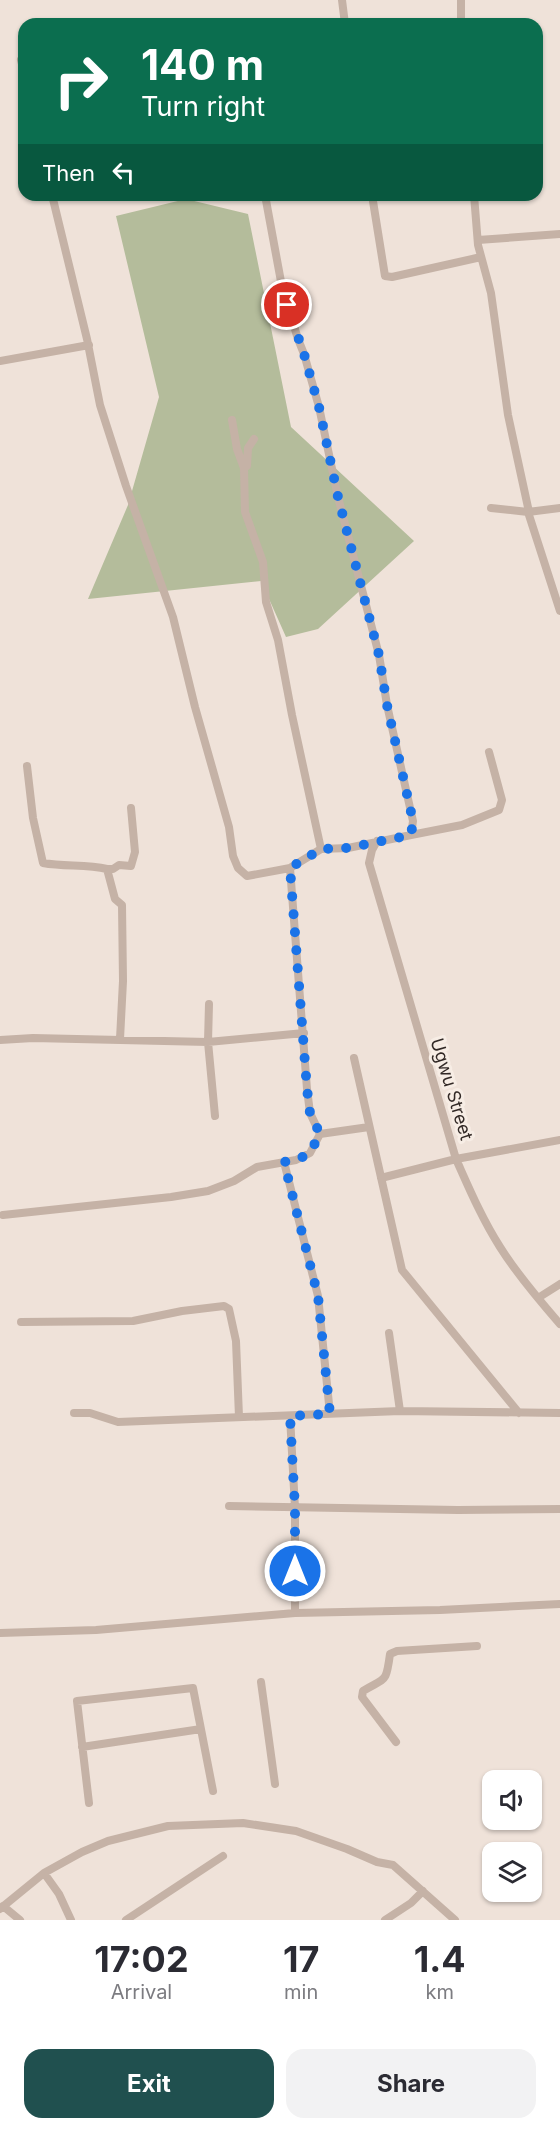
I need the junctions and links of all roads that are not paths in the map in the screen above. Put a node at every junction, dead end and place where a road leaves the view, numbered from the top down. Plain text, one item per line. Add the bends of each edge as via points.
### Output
1 (342, 0) edge
2 (461, 0) edge
3 (344, 18) edge
4 (461, 18) edge
5 (53, 201) edge
6 (266, 201) edge
7 (373, 201) edge
8 (475, 201) edge
9 (560, 234) edge
10 (478, 240) junction
11 (481, 257) junction
12 (89, 345) junction
13 (0, 361) edge
14 (232, 420) dead end
15 (254, 439) dead end
16 (256, 459) dead end
17 (245, 467) junction
18 (491, 508) dead end
19 (560, 508) edge
20 (529, 512) junction
21 (560, 611) edge
22 (489, 752) dead end
23 (27, 766) dead end
24 (130, 808) dead end
25 (411, 835) junction
26 (377, 842) junction
27 (321, 849) junction
28 (290, 868) junction
29 (107, 869) junction
30 (209, 1004) dead end
31 (304, 1033) junction
32 (120, 1039) junction
33 (0, 1040) edge
34 (208, 1042) junction
35 (354, 1058) dead end
36 (215, 1116) dead end
37 (369, 1127) junction
38 (320, 1134) junction
39 (560, 1140) edge
40 (456, 1159) junction
41 (284, 1162) junction
42 (381, 1178) junction
43 (3, 1215) dead end
44 (560, 1284) edge
45 (538, 1298) junction
46 (21, 1322) dead end
47 (560, 1324) edge
48 (389, 1333) dead end
49 (400, 1411) junction
50 (74, 1413) dead end
51 (519, 1413) junction
52 (560, 1413) edge
53 (330, 1414) junction
54 (290, 1416) junction
55 (239, 1417) junction
56 (229, 1506) dead end
57 (295, 1508) junction
58 (560, 1509) edge
59 (560, 1604) edge
60 (295, 1613) junction
61 (0, 1633) edge
62 (477, 1647) dead end
63 (261, 1682) dead end
64 (201, 1729) junction
65 (396, 1742) dead end
66 (82, 1747) junction
67 (275, 1784) dead end
68 (213, 1791) dead end
69 (89, 1803) dead end
70 (223, 1856) dead end
71 (44, 1873) junction
72 (423, 1891) junction
73 (2, 1908) edge
74 (20, 1920) edge
75 (71, 1920) edge
76 (126, 1920) edge
77 (386, 1920) edge
78 (455, 1920) edge

1 - 3 street
2 - 4 street
5 - 12 street
6 - 25 street via 282,287 316,396 379,655 413,821
7 - 11 street via 386,276
8 - 10 street
9 - 10 street
10 - 11 street
11 - 20 street via 491,293 508,415
12 - 13 street
12 - 28 street via 100,405 179,637 238,868 247,876
14 - 17 street
15 - 17 street
16 - 17 street
17 - 27 street via 245,512 263,562 266,602 278,640
18 - 20 street
19 - 20 street
20 - 21 street
22 - 25 street via 502,800 499,810 462,825
23 - 29 street via 43,863
24 - 29 street via 135,852 131,866
25 - 26 street
26 - 27 street
26 - 40 street, Ugwu Street via 369,863
27 - 28 street
28 - 31 street
29 - 32 street via 115,899 122,905
30 - 34 street
31 - 34 street
31 - 38 street via 310,1113
32 - 33 street
32 - 34 street
34 - 36 street
35 - 37 street
37 - 38 street
37 - 42 street
38 - 41 street via 310,1153
39 - 40 street
40 - 42 street
40 - 45 street, Ugwu Street via 500,1247
41 - 43 street via 257,1167 208,1191
41 - 53 street via 318,1296
42 - 51 street via 402,1270
44 - 45 street
45 - 47 street, Ugwu Street
46 - 55 street via 133,1322 224,1306 229,1309 236,1341
48 - 49 street
49 - 51 street
49 - 53 street
50 - 55 street via 90,1413 118,1422
51 - 52 street
53 - 54 street
54 - 55 street
54 - 57 street
56 - 57 street
57 - 58 street
57 - 60 street
59 - 60 street
60 - 61 street via 96,1630
62 - 65 street via 390,1654 384,1680 363,1691 362,1696
63 - 67 street
64 - 66 street
64 - 66 street via 194,1688 77,1701
64 - 68 street
66 - 69 street
70 - 76 street
71 - 72 street via 82,1852 133,1834 168,1826 243,1823 296,1831 393,1865
71 - 73 street
71 - 75 street via 59,1893
72 - 77 street
72 - 78 street
73 - 74 street

